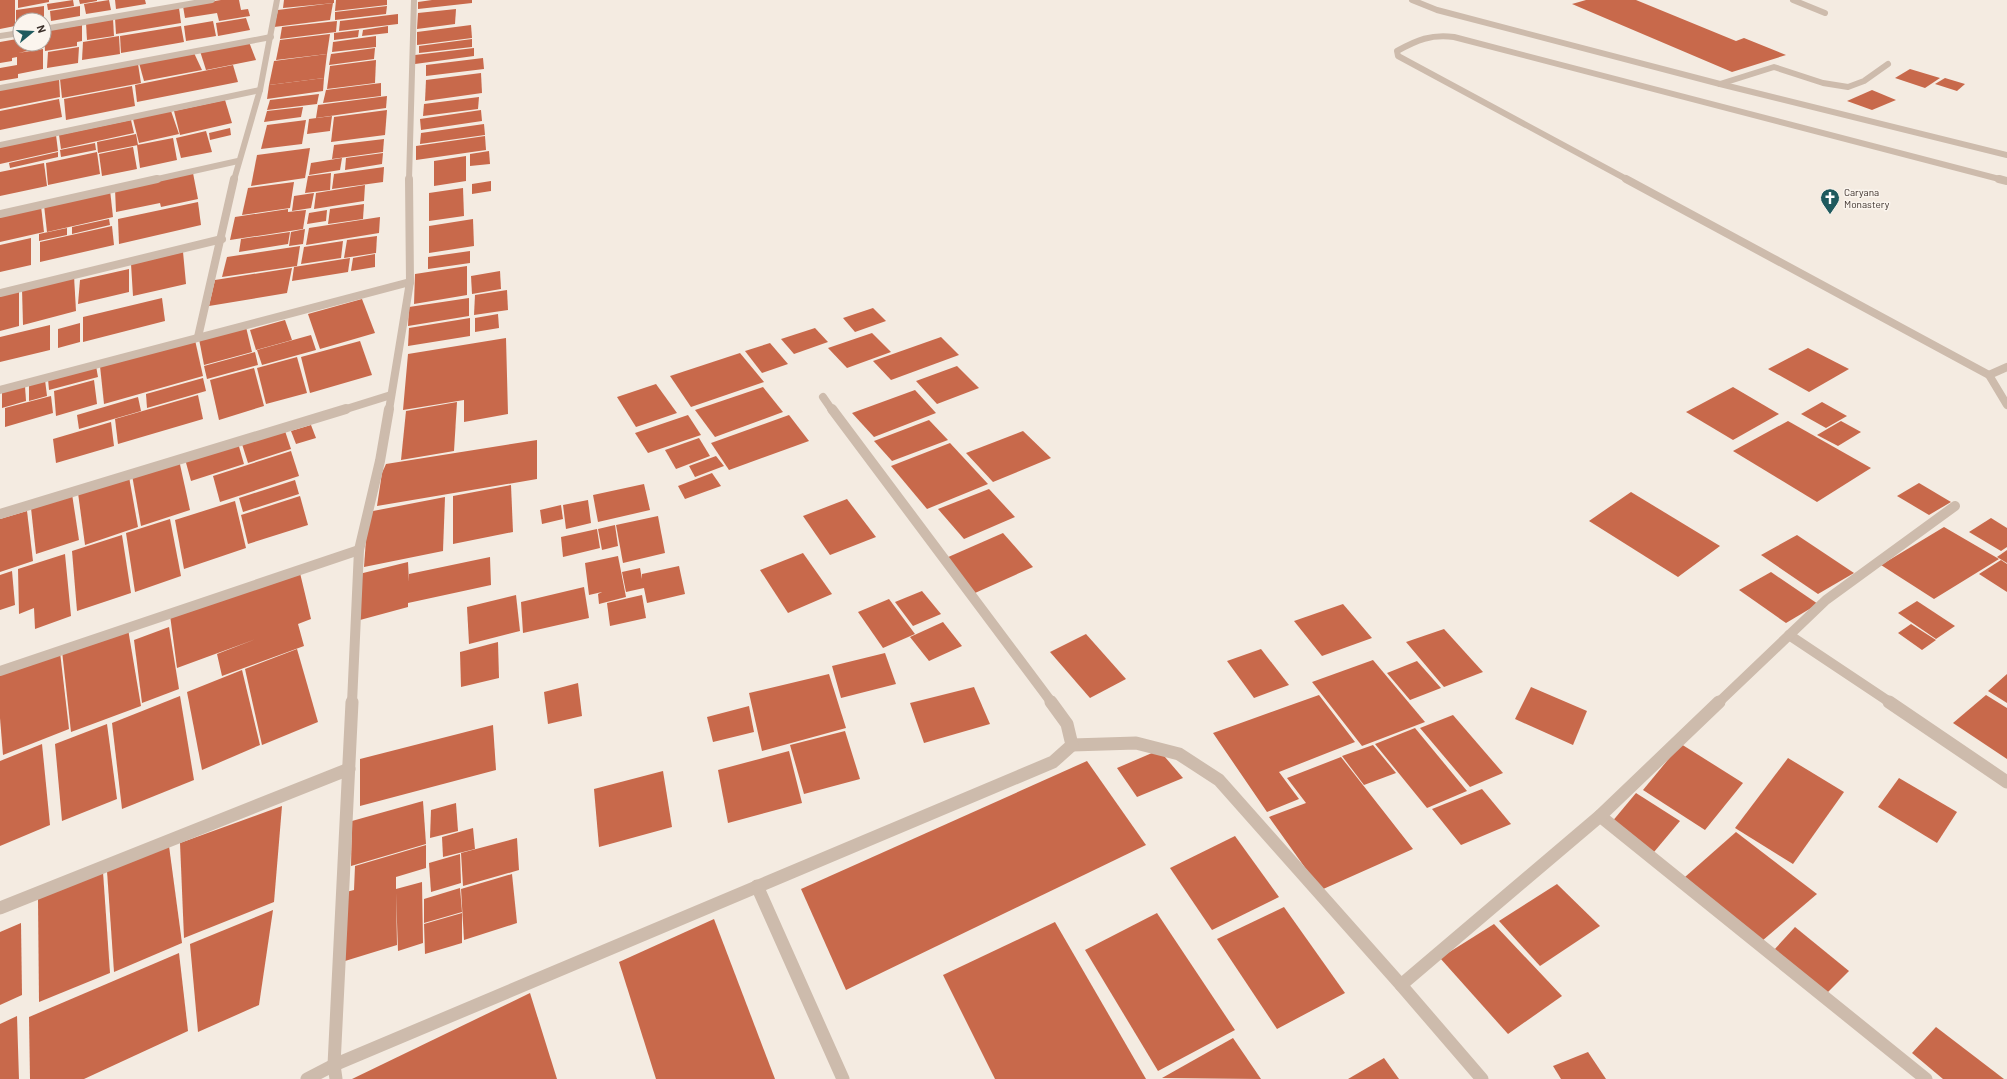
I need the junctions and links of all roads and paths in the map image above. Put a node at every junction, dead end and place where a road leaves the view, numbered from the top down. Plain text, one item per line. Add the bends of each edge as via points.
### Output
1 (212, 0) edge
2 (277, 0) edge
3 (414, 0) edge
4 (1412, 0) edge
5 (1793, 0) edge
6 (1825, 13) dead end
7 (52, 28) edge
8 (12, 34) edge
9 (0, 36) edge
10 (271, 36) junction
11 (1888, 64) dead end
12 (1720, 84) junction
13 (0, 88) edge
14 (260, 90) junction
15 (0, 145) edge
16 (2007, 155) edge
17 (238, 161) junction
18 (2007, 181) edge
19 (0, 214) edge
20 (222, 239) junction
21 (410, 282) junction
22 (0, 293) edge
23 (198, 336) junction
24 (2007, 367) edge
25 (1989, 375) junction
26 (0, 390) edge
27 (391, 394) junction
28 (823, 397) dead end
29 (2007, 405) edge
30 (1955, 506) dead end
31 (0, 514) edge
32 (359, 550) junction
33 (1789, 635) junction
34 (0, 671) edge
35 (1072, 745) junction
36 (349, 769) junction
37 (2007, 782) edge
38 (1600, 816) junction
39 (757, 886) junction
40 (0, 908) edge
41 (1401, 985) junction
42 (335, 1072) edge
43 (307, 1079) edge
44 (843, 1079) edge
45 (1482, 1079) edge
46 (1926, 1079) edge

1 - 7 street
2 - 10 street
3 - 21 street via 409,177
4 - 12 street via 1437,10
5 - 6 street
8 - 9 street
10 - 13 street
10 - 14 street
11 - 12 street via 1864,81 1848,87 1823,83 1774,67
12 - 16 street
14 - 15 street
14 - 17 street
17 - 19 street
17 - 20 street
18 - 25 street via 1454,37 1435,34 1421,38 1397,51 1398,56
20 - 22 street
20 - 23 street
21 - 23 street
21 - 27 street
23 - 26 street
24 - 25 street
25 - 29 street
27 - 31 street
27 - 32 street via 380,461
28 - 35 street via 1067,724
30 - 33 street via 1831,596
32 - 34 street
32 - 36 street
33 - 37 street
33 - 38 street
35 - 39 street via 1053,762
35 - 41 street via 1136,743 1179,754 1219,780
36 - 40 street
36 - 42 street
38 - 41 street
38 - 46 street
39 - 42 street
39 - 44 street
41 - 45 street
42 - 43 street

